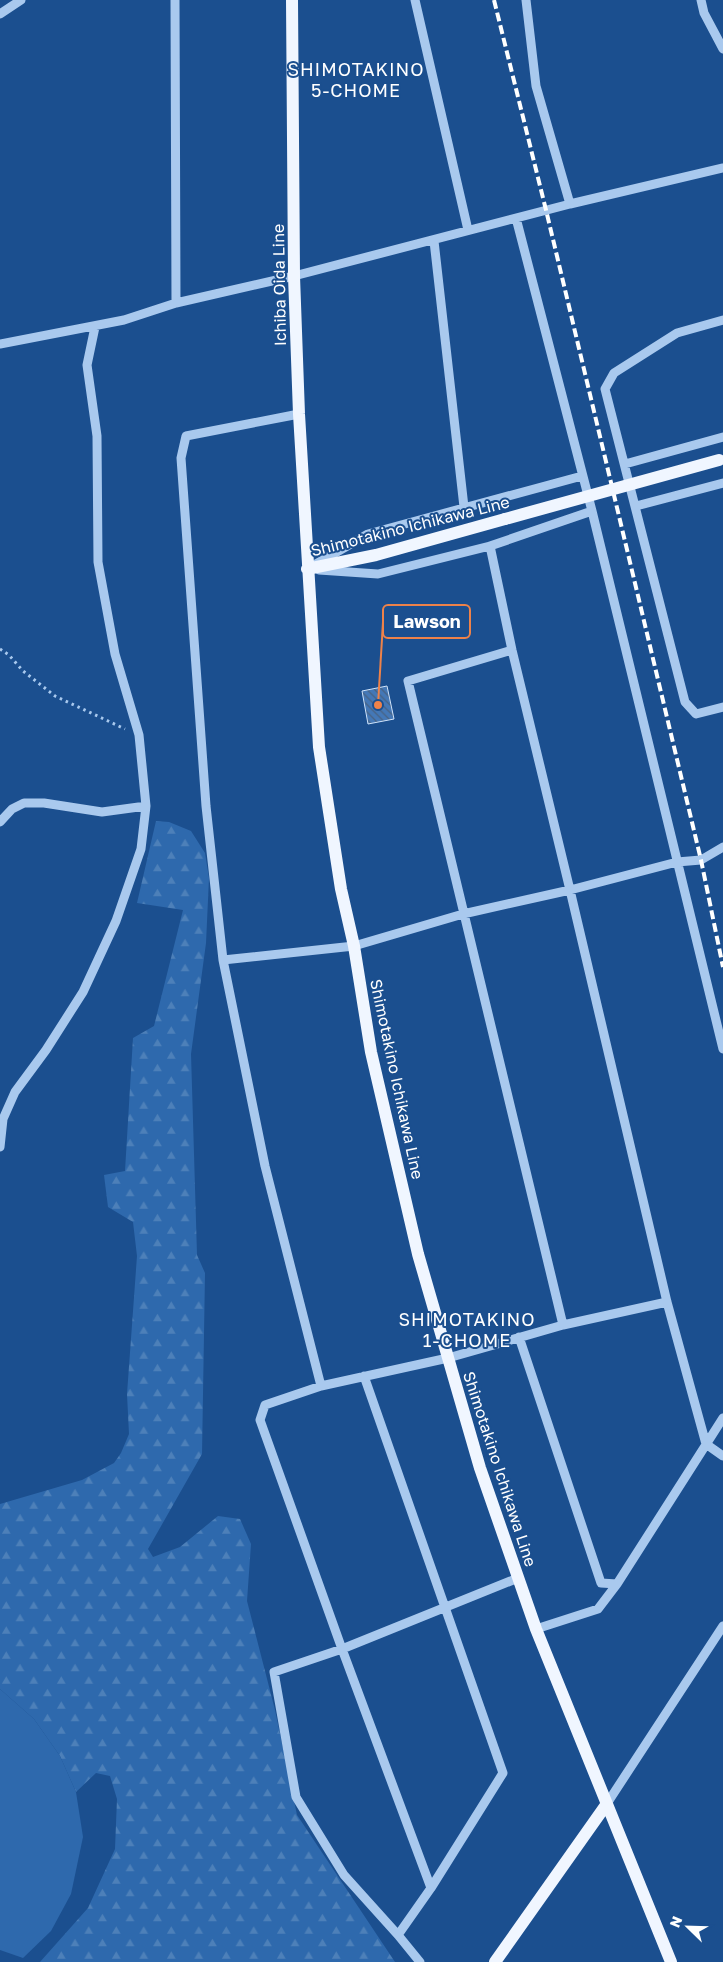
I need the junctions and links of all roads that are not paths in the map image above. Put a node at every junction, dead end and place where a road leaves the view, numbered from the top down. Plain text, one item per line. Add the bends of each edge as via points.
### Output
1 (21, 0) edge
2 (175, 0) edge
3 (292, 0) edge
4 (415, 0) edge
5 (526, 0) edge
6 (701, 0) edge
7 (0, 14) edge
8 (723, 49) edge
9 (723, 168) edge
10 (570, 204) junction
11 (516, 218) junction
12 (468, 230) junction
13 (434, 241) junction
14 (294, 276) junction
15 (176, 303) junction
16 (723, 320) edge
17 (95, 327) junction
18 (0, 344) edge
19 (299, 414) junction
20 (723, 437) edge
21 (721, 459) edge
22 (625, 464) junction
23 (582, 476) junction
24 (723, 483) edge
25 (636, 506) junction
26 (464, 507) junction
27 (592, 511) junction
28 (490, 546) junction
29 (307, 569) junction
30 (512, 650) junction
31 (723, 707) edge
32 (146, 806) junction
33 (0, 822) edge
34 (723, 847) edge
35 (677, 862) junction
36 (570, 890) junction
37 (463, 914) junction
38 (354, 946) junction
39 (223, 960) junction
40 (723, 1049) edge
41 (0, 1147) edge
42 (667, 1302) junction
43 (563, 1325) junction
44 (519, 1337) junction
45 (448, 1358) junction
46 (364, 1376) junction
47 (321, 1386) junction
48 (723, 1418) edge
49 (706, 1444) junction
50 (723, 1456) edge
51 (518, 1578) junction
52 (617, 1584) junction
53 (445, 1607) junction
54 (723, 1626) edge
55 (536, 1629) junction
56 (342, 1649) junction
57 (606, 1805) junction
58 (431, 1888) junction
59 (398, 1935) junction
60 (420, 1962) edge
61 (495, 1962) edge
62 (671, 1962) edge

1 - 7 street
2 - 15 street
3 - 14 main road, Ichiba Oida Line
4 - 12 street
5 - 10 street via 536,86
6 - 8 street via 704,13
9 - 10 street
10 - 11 street
11 - 12 street
11 - 23 street
12 - 13 street
13 - 14 street
13 - 26 street
14 - 15 street
14 - 19 main road, Ichiba Oida Line
15 - 17 street
16 - 22 street via 677,333 614,373 605,389
17 - 18 street
17 - 32 street via 87,365 97,436 98,562 115,654 138,735
19 - 29 main road, Ichiba Oida Line
19 - 39 street via 186,436 181,458 206,806
20 - 22 street
21 - 29 main road, Shimotakino Ichikawa Line, bridge via 376,555
22 - 25 street
23 - 26 street
23 - 27 street
24 - 25 street
25 - 31 street via 684,702 696,714
26 - 29 street via 368,534
27 - 28 street
27 - 35 street
28 - 29 street via 378,574
28 - 30 street
29 - 38 main road, Shimotakino Ichikawa Line via 318,747
30 - 36 street
30 - 37 street via 408,681
32 - 33 street via 102,812 24,803 12,809
32 - 41 street via 141,849 116,921 83,992 15,1092 3,1118
34 - 35 street via 701,860
35 - 36 street
35 - 40 street
36 - 37 street
36 - 42 street
37 - 38 street
37 - 43 street
38 - 39 street
38 - 45 main road, Shimotakino Ichikawa Line via 374,1061 418,1254
39 - 47 street via 265,1166
42 - 43 street
42 - 49 street
43 - 44 street
44 - 45 street
44 - 52 street via 601,1583
45 - 46 street
45 - 51 main road, Shimotakino Ichikawa Line via 480,1468
46 - 47 street
46 - 53 street
47 - 56 street via 266,1405 260,1420
48 - 49 street
49 - 50 street
49 - 52 street
51 - 53 street
51 - 55 main road, Shimotakino Ichikawa Line
52 - 55 street via 598,1609
53 - 56 street
53 - 58 street via 503,1773
54 - 57 street
55 - 57 main road, Shimotakino Ichikawa Line
56 - 58 street
56 - 59 street via 274,1672 296,1797 344,1875
57 - 61 main road
57 - 62 main road
58 - 59 street
59 - 60 street

